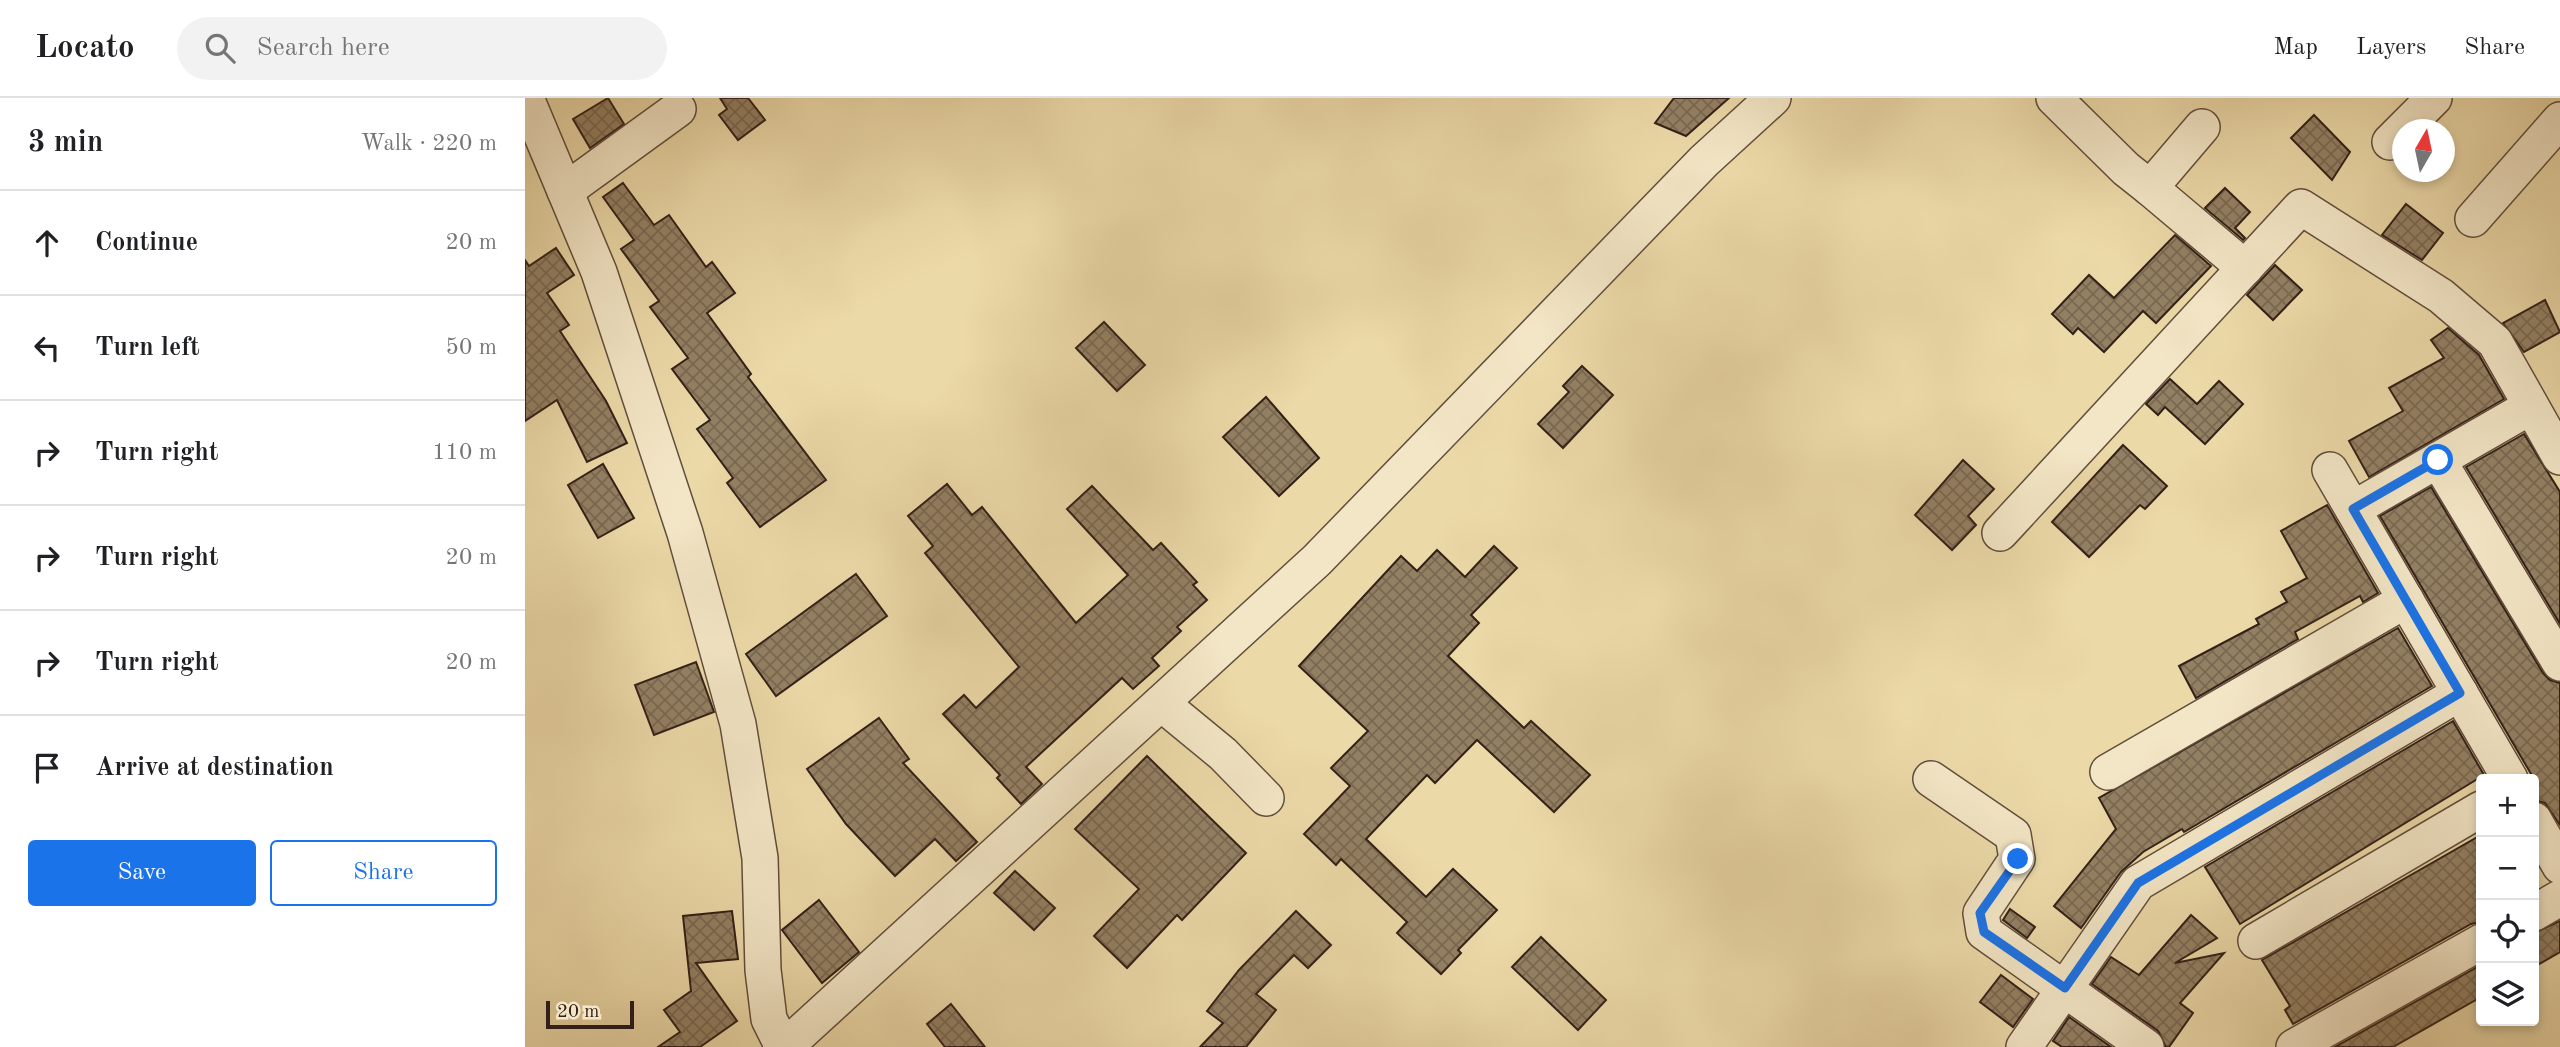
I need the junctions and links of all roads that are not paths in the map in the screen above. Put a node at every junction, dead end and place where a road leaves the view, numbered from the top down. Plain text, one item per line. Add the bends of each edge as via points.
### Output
1 (526, 98) edge
2 (1773, 98) edge
3 (2054, 98) edge
4 (2434, 98) edge
5 (678, 109) dead end
6 (2560, 120) edge
7 (2202, 127) dead end
8 (2390, 142) dead end
9 (2150, 188) junction
10 (565, 191) junction
11 (2473, 219) dead end
12 (2245, 268) junction
13 (2530, 407) junction
14 (2560, 457) edge
15 (2438, 460) junction
16 (2330, 470) dead end
17 (2353, 509) junction
18 (2000, 533) dead end
19 (2406, 600) junction
20 (2560, 663) edge
21 (2460, 693) junction
22 (1161, 703) junction
23 (2108, 772) dead end
24 (2507, 774) edge
25 (1931, 779) dead end
26 (1266, 798) dead end
27 (2476, 812) edge
28 (2539, 829) edge
29 (2560, 866) edge
30 (2560, 898) edge
31 (2539, 910) edge
32 (2256, 941) dead end
33 (2476, 945) edge
34 (2065, 988) junction
35 (784, 1047) edge
36 (2024, 1047) edge
37 (2146, 1047) edge
38 (2294, 1047) edge

1 - 10 street
2 - 22 street via 1705,160 1317,560
3 - 9 street
4 - 8 street
5 - 10 street
6 - 11 street
7 - 9 street
9 - 12 street
10 - 35 street via 599,272 680,520 738,724 760,858 769,1019
12 - 13 street via 2301,207 2473,320 2495,342
12 - 18 street
13 - 14 street
13 - 15 street
15 - 17 street
15 - 20 street
16 - 17 street
17 - 19 street
19 - 21 street
19 - 23 street
21 - 24 street
21 - 34 street via 2138,883
22 - 26 street via 1223,754
22 - 35 street
25 - 34 street via 2013,835 2018,859 1980,913 1980,922 1984,932
27 - 32 street
28 - 29 street
30 - 31 street
33 - 38 street
34 - 36 street
34 - 37 street

